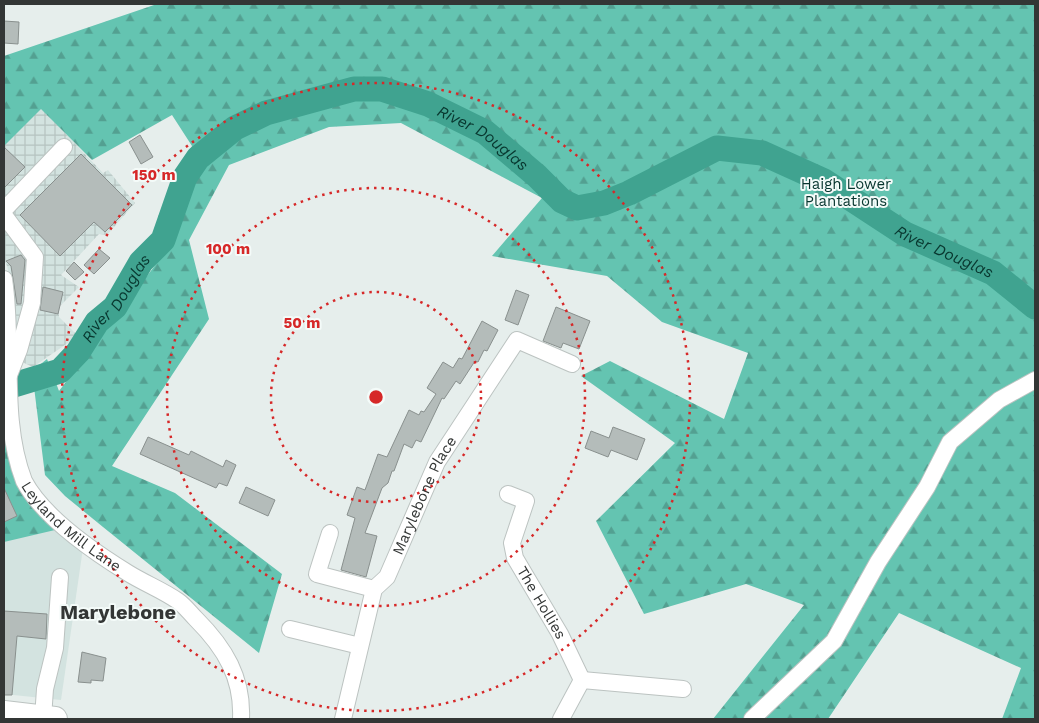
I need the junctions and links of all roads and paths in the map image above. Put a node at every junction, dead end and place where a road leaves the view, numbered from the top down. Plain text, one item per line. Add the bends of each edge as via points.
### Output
1 (64, 147) dead end
2 (4, 210) edge
3 (4, 215) edge
4 (4, 279) edge
5 (572, 364) dead end
6 (1035, 380) edge
7 (6, 388) junction
8 (508, 494) dead end
9 (330, 533) dead end
10 (60, 577) dead end
11 (374, 589) junction
12 (290, 629) dead end
13 (360, 646) junction
14 (582, 680) junction
15 (683, 689) dead end
16 (4, 713) edge
17 (49, 719) edge
18 (241, 719) edge
19 (343, 719) edge
20 (561, 719) edge
21 (752, 719) edge

1 - 2 street
3 - 7 street via 34,257 32,303
4 - 7 street, Leyland Mill Lane
5 - 11 street, Marylebone Place via 517,340 437,462 387,577
6 - 21 street via 999,400 950,442 927,487 878,562 834,641
7 - 18 street, Leyland Mill Lane via 6,424 13,450 24,481 41,505 76,536 128,573 178,601 213,637 224,650 238,681
8 - 14 street, The Hollies via 526,501 512,543 515,558 560,634
9 - 11 street via 317,574
10 - 17 street via 55,648 45,689
11 - 13 street, Marylebone Place
12 - 13 street
13 - 19 street, Marylebone Place
14 - 15 street
14 - 20 street
16 - 17 highway

